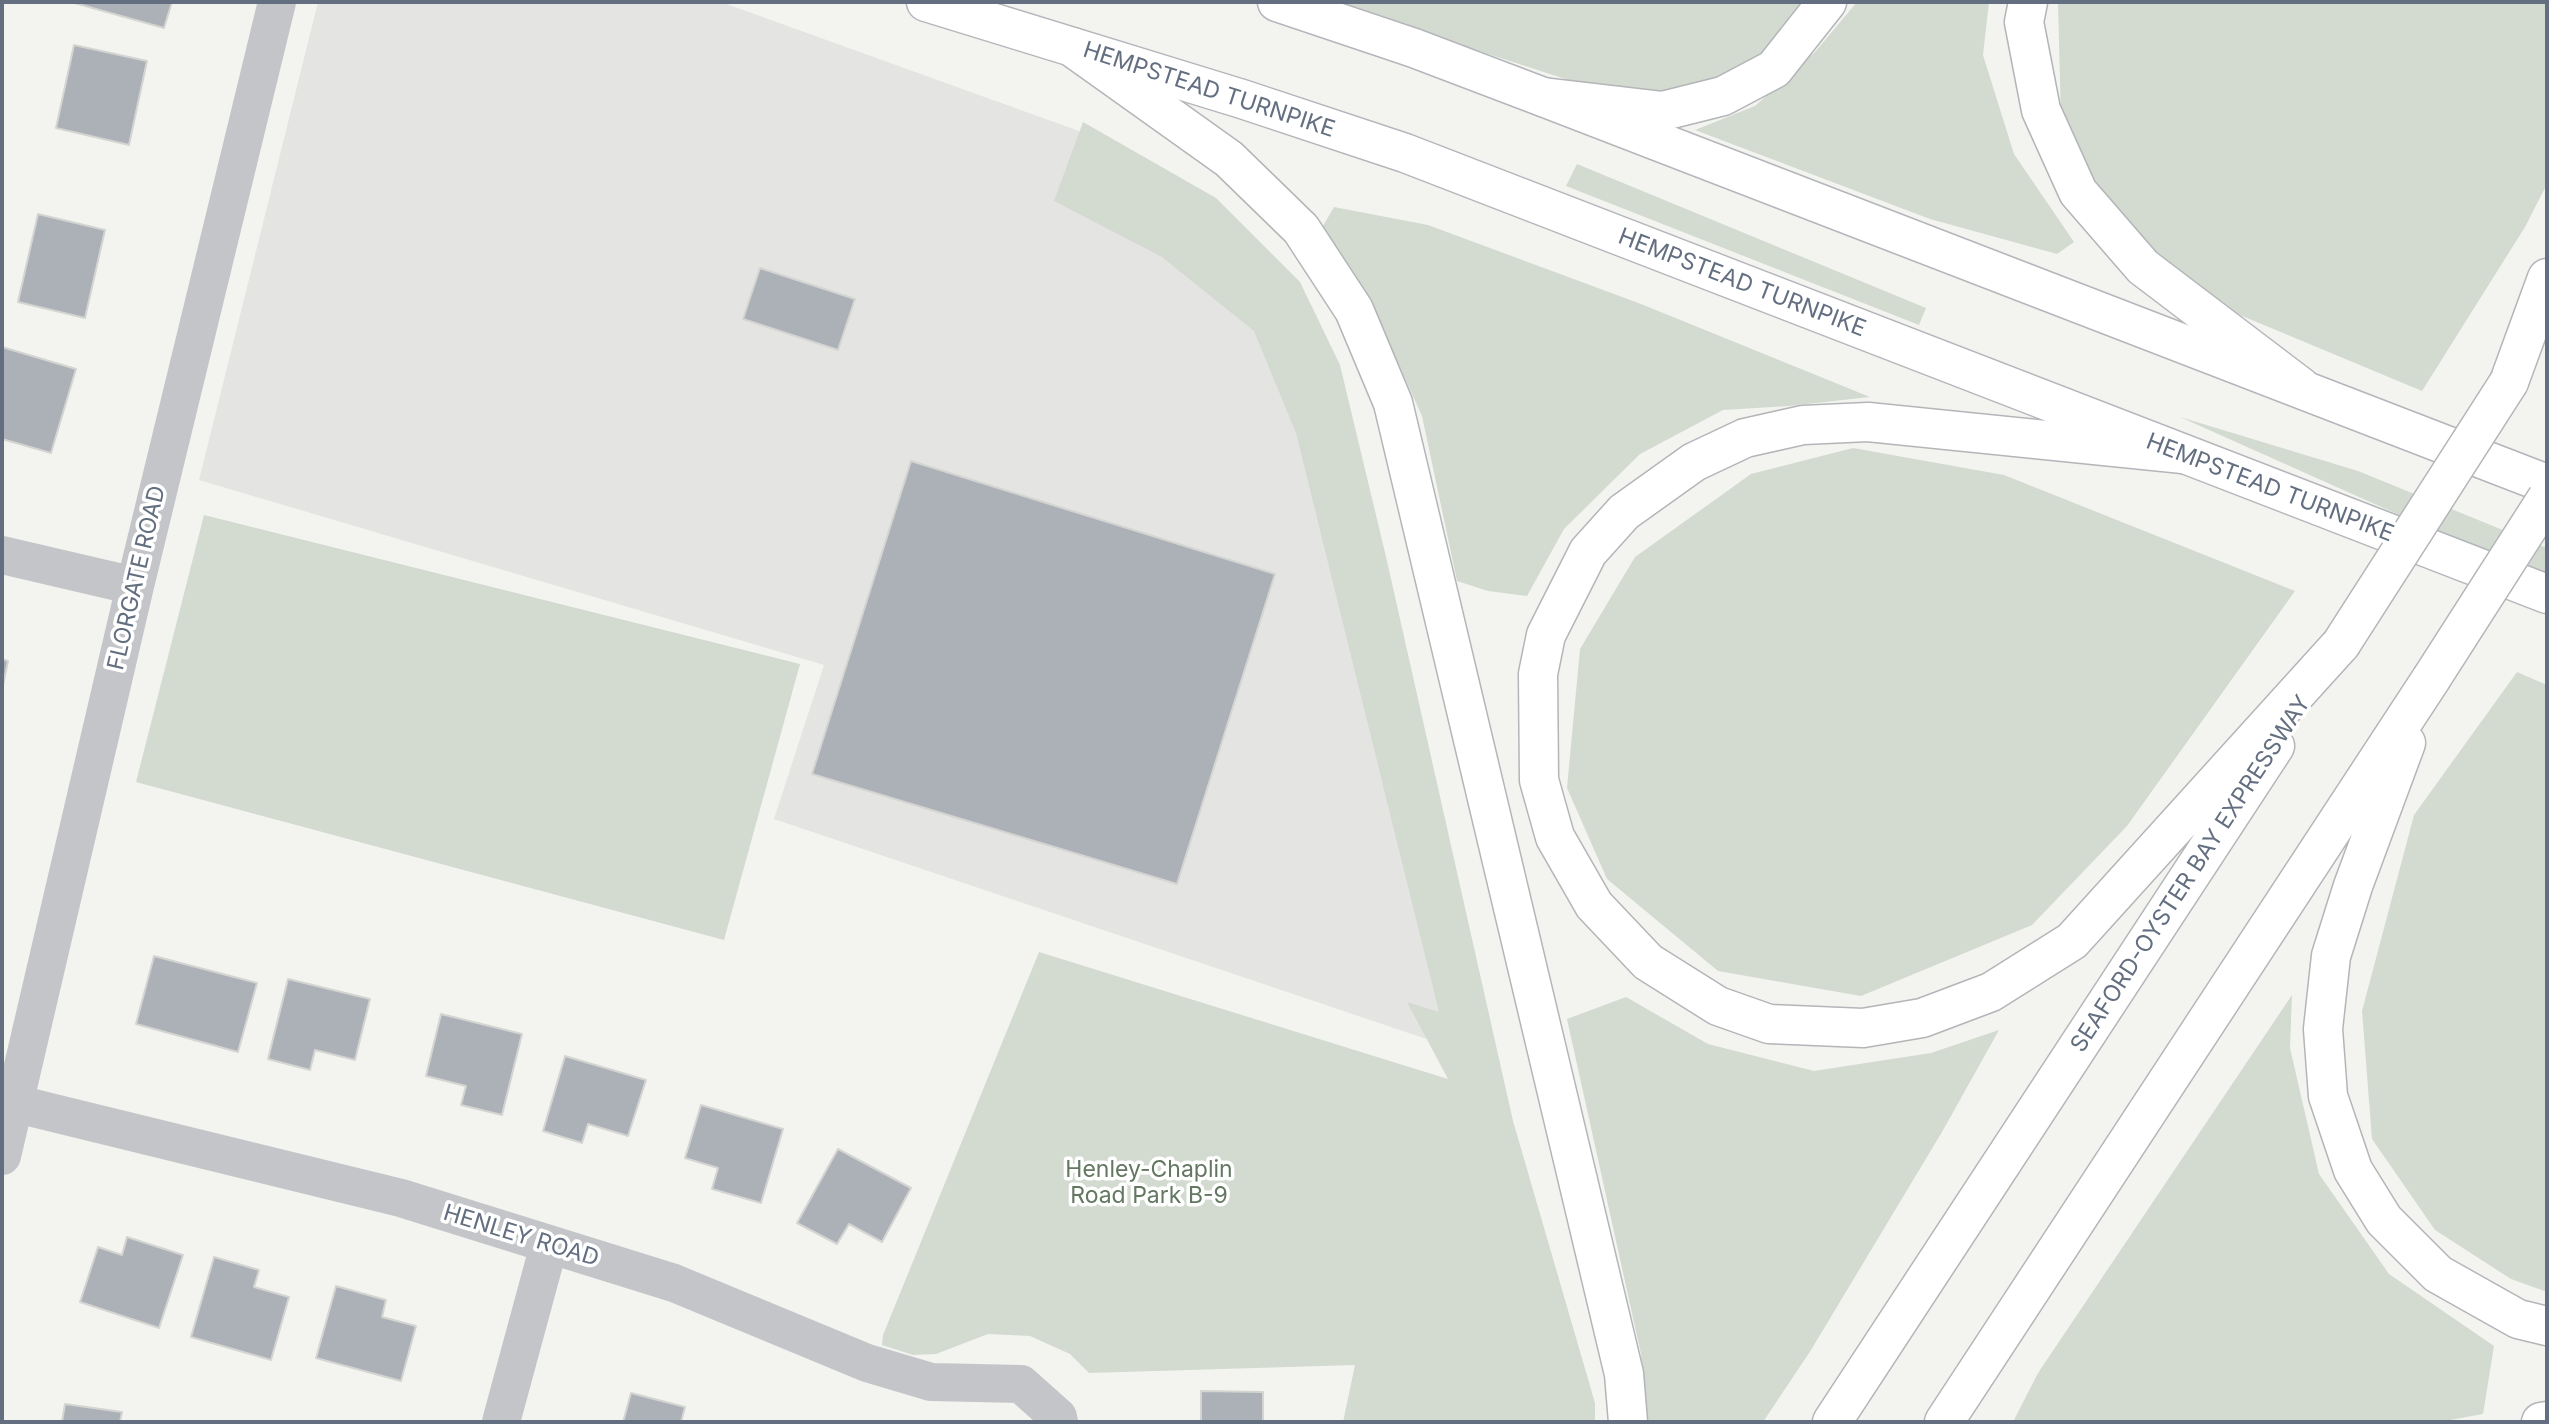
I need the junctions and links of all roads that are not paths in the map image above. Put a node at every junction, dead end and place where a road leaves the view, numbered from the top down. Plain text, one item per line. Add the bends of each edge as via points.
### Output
1 (277, 2) edge
2 (926, 2) edge
3 (1277, 2) edge
4 (1827, 2) edge
5 (2028, 2) edge
6 (1072, 47) junction
7 (1544, 97) junction
8 (2547, 278) edge
9 (2547, 324) edge
10 (2509, 382) junction
11 (2301, 387) junction
12 (2183, 454) junction
13 (2547, 484) edge
14 (2547, 498) edge
15 (2, 555) edge
16 (135, 586) junction
17 (2547, 594) edge
18 (2342, 644) junction
19 (2431, 679) junction
20 (13, 1103) junction
21 (2, 1156) edge
22 (549, 1245) junction
23 (2547, 1326) edge
24 (2547, 1421) edge
25 (501, 1422) edge
26 (1059, 1422) edge
27 (1628, 1422) edge
28 (1832, 1422) edge
29 (1944, 1422) edge
30 (2541, 1422) edge

1 - 16 street, FLORGATE ROAD
2 - 6 main road, HEMPSTEAD TURNPIKE
3 - 7 main road
4 - 7 main road via 1774,69 1723,96 1662,111
5 - 11 main road via 2024,22 2041,110 2078,192 2143,267
6 - 12 main road, HEMPSTEAD TURNPIKE via 1405,153
6 - 27 main road via 1229,159 1301,229 1354,310 1393,403 1623,1374
7 - 11 main road
8 - 10 main road
9 - 10 main road, SEAFORD-OYSTER BAY EXPRESSWAY
10 - 18 main road, SEAFORD-OYSTER BAY EXPRESSWAY, bridge
11 - 13 main road
12 - 17 main road, HEMPSTEAD TURNPIKE
12 - 18 main road via 1868,422 1802,425 1745,438 1694,463 1624,512 1588,552 1546,635 1538,674 1539,780 1555,837 1594,905 1648,962 1718,1006 1756,1020 1863,1028 1922,1018 1991,992 2072,942
14 - 19 main road, bridge
15 - 16 street
16 - 20 street, FLORGATE ROAD
18 - 28 main road, SEAFORD-OYSTER BAY EXPRESSWAY
19 - 23 main road via 2331,956 2323,1029 2329,1096 2353,1170 2384,1220 2438,1274 2518,1319
19 - 29 main road
20 - 21 street, FLORGATE ROAD
20 - 22 street, HENLEY ROAD via 401,1198
22 - 25 street
22 - 26 street, HENLEY ROAD via 674,1283 867,1363 931,1382 1021,1384
24 - 30 main road

